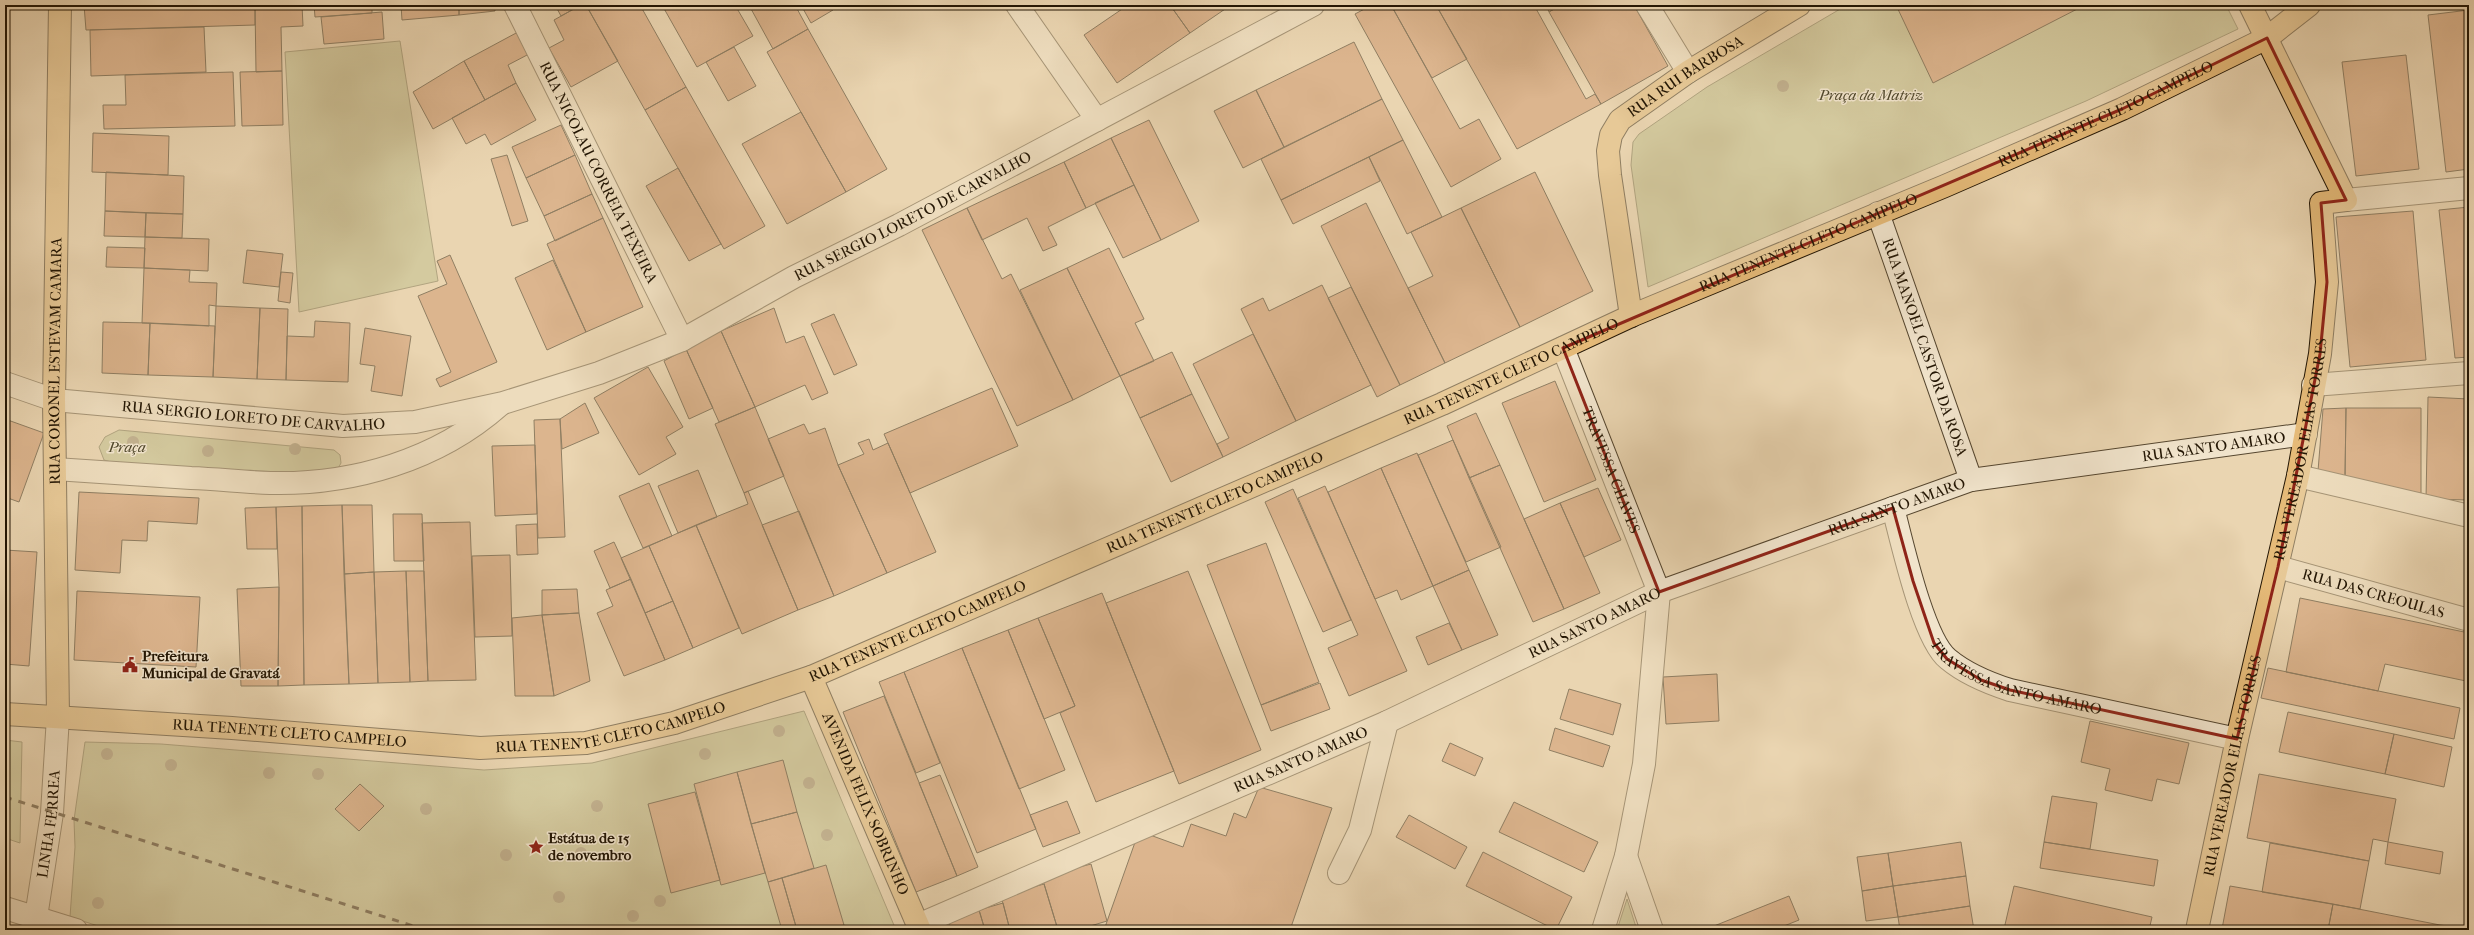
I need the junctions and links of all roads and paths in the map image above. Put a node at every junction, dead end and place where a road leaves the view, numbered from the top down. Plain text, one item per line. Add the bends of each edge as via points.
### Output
1 (60, 5) edge
2 (515, 5) edge
3 (1017, 5) edge
4 (1313, 5) edge
5 (1647, 5) edge
6 (1799, 5) edge
7 (2250, 5) edge
8 (2309, 5) edge
9 (2267, 38) junction
10 (1688, 72) junction
11 (1097, 120) junction
12 (2469, 188) edge
13 (2346, 200) junction
14 (1878, 213) junction
15 (1630, 316) junction
16 (682, 340) junction
17 (1562, 348) junction
18 (2469, 373) edge
19 (5, 383) edge
20 (2313, 385) junction
21 (54, 400) junction
22 (502, 403) junction
23 (2306, 434) junction
24 (55, 469) junction
25 (2298, 476) junction
26 (1971, 480) junction
27 (1893, 508) junction
28 (2469, 516) edge
29 (2278, 567) junction
30 (1659, 592) junction
31 (2469, 620) edge
32 (811, 677) junction
33 (5, 714) edge
34 (58, 717) junction
35 (1387, 722) junction
36 (2237, 739) junction
37 (1626, 856) junction
38 (1338, 872) dead end
39 (5, 908) edge
40 (36, 924) edge
41 (919, 927) edge
42 (76, 930) edge
43 (1603, 930) edge
44 (1652, 930) edge
45 (2197, 930) edge

1 - 21 main road, RUA CORONEL ESTEVAM CAMARA
2 - 16 street, RUA NICOLAU CORREIA TEXEIRA
3 - 11 street
4 - 11 street, RUA SERGIO LORETO DE CARVALHO
5 - 10 street
6 - 10 main road, RUA RUI BARBOSA
7 - 9 main road
8 - 9 main road, RUA TENENTE CLETO CAMPELO
9 - 13 main road
9 - 14 main road, RUA TENENTE CLETO CAMPELO via 2122,109
10 - 15 main road, RUA RUI BARBOSA via 1620,120 1611,135 1608,151 1610,175
11 - 16 street, RUA SERGIO LORETO DE CARVALHO via 899,225 794,277
12 - 13 street
13 - 20 main road, RUA VEREADOR ELIAS TORRES via 2321,203 2327,282 2320,354
14 - 15 main road, RUA TENENTE CLETO CAMPELO
14 - 26 street, RUA MANOEL CASTOR DA ROSA
15 - 17 main road, RUA TENENTE CLETO CAMPELO
16 - 22 street, RUA SERGIO LORETO DE CARVALHO via 600,373
17 - 30 street, TRAVESSA CHAVES
17 - 32 main road, RUA TENENTE CLETO CAMPELO via 1442,404
18 - 20 street
19 - 21 street, RUA SERGIO LORETO DE CARVALHO
20 - 23 main road, RUA VEREADOR ELIAS TORRES
21 - 22 street, RUA SERGIO LORETO DE CARVALHO via 343,426 415,422
21 - 24 main road, RUA CORONEL ESTEVAM CAMARA
22 - 24 street, RUA SERGIO LORETO DE CARVALHO via 459,436 424,454 377,470 329,479 271,483
23 - 25 main road, RUA VEREADOR ELIAS TORRES
23 - 26 street, RUA SANTO AMARO
24 - 34 main road, RUA CORONEL ESTEVAM CAMARA
25 - 28 street
25 - 29 main road, RUA VEREADOR ELIAS TORRES
26 - 27 street, RUA SANTO AMARO
27 - 30 street, RUA SANTO AMARO
27 - 36 street, TRAVESSA SANTO AMARO via 1912,581 1934,643 1947,659 1981,680 2010,690
29 - 31 street, RUA DAS CREOULAS
29 - 36 main road, RUA VEREADOR ELIAS TORRES
30 - 35 street, RUA SANTO AMARO
30 - 37 street via 1644,764
32 - 34 main road, RUA TENENTE CLETO CAMPELO via 674,723 586,743 480,748
32 - 41 main road, AVENIDA FELIX SOBRINHO
33 - 34 main road, RUA TENENTE CLETO CAMPELO
34 - 40 street, LINHA FERREA via 52,813
35 - 38 street via 1360,830
35 - 41 street, RUA SANTO AMARO
36 - 45 main road, RUA VEREADOR ELIAS TORRES
37 - 43 street
37 - 44 street
39 - 40 street
40 - 42 street

